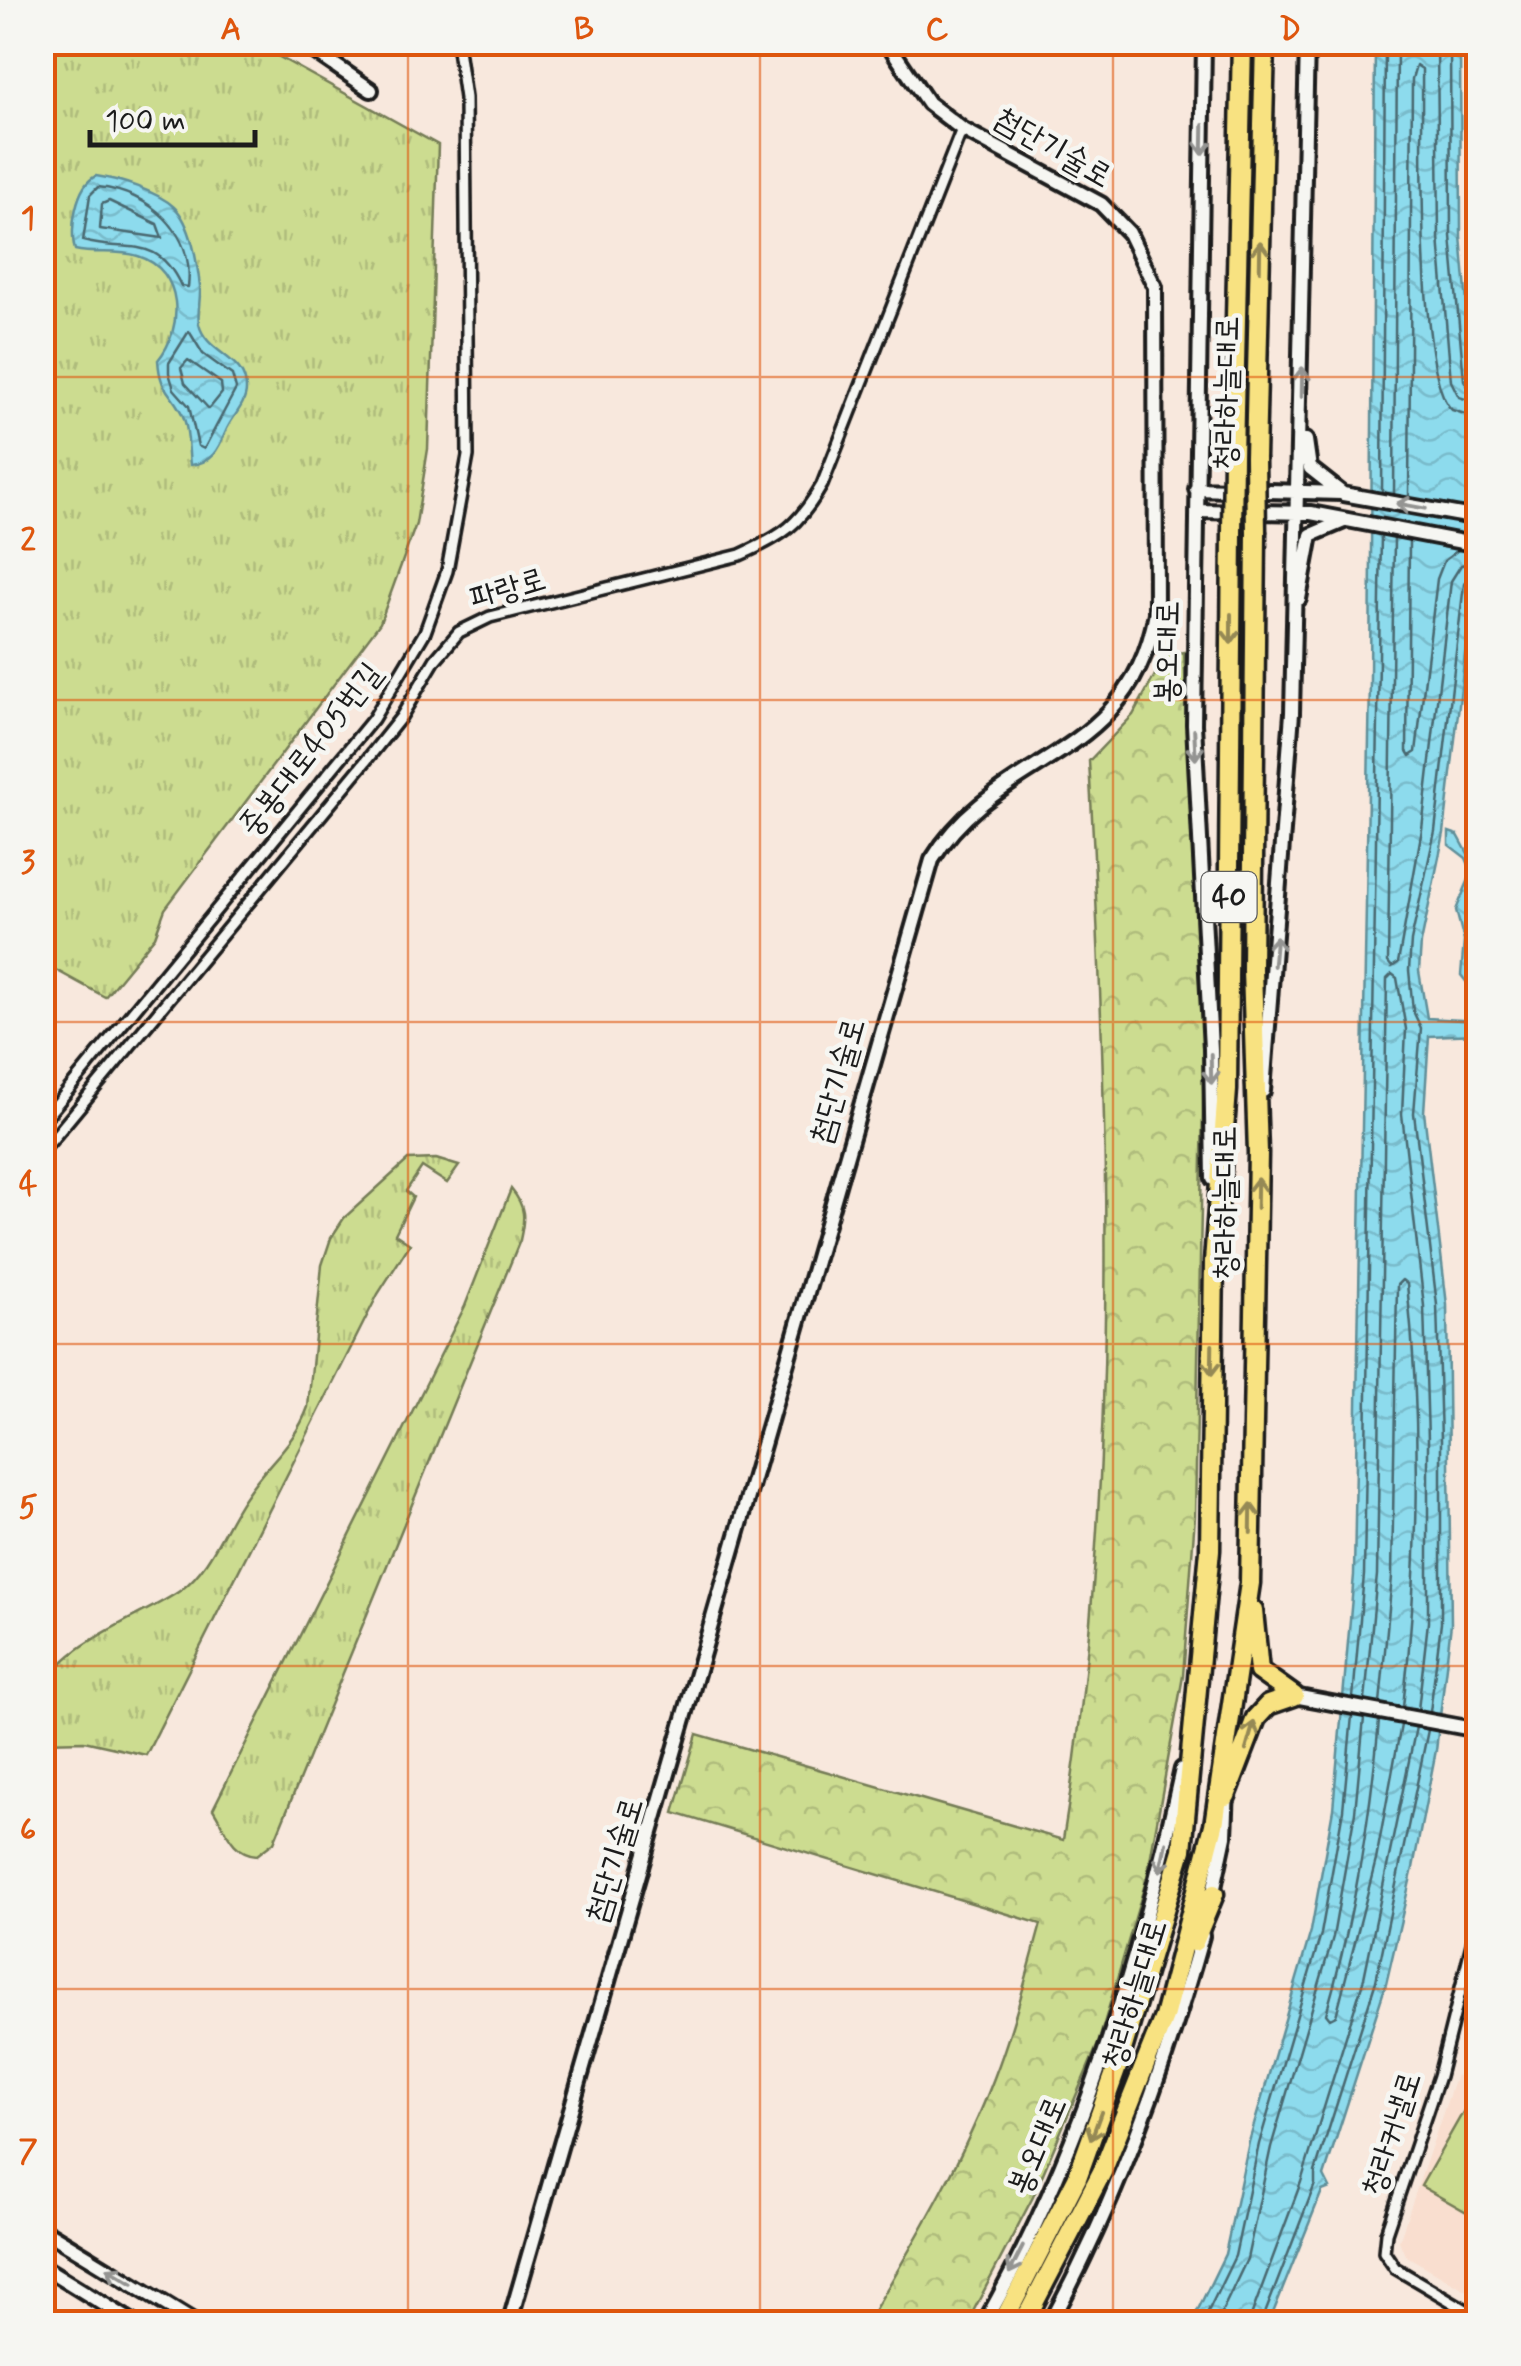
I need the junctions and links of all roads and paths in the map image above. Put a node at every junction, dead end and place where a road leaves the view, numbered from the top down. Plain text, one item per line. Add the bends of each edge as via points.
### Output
1 (301, 42) edge
2 (457, 42) edge
3 (887, 42) edge
4 (1204, 42) edge
5 (1242, 42) edge
6 (1265, 42) edge
7 (1307, 42) edge
8 (371, 90) dead end
9 (962, 128) junction
10 (1301, 426) junction
11 (1196, 489) junction
12 (1296, 493) junction
13 (1343, 494) junction
14 (1196, 511) junction
15 (1295, 511) junction
16 (1478, 518) edge
17 (1344, 520) junction
18 (1478, 545) edge
19 (1294, 613) junction
20 (42, 1122) edge
21 (42, 1152) edge
22 (1258, 1153) junction
23 (1214, 1262) junction
24 (1250, 1583) junction
25 (1199, 1693) junction
26 (1294, 1696) junction
27 (1230, 1719) junction
28 (1475, 1730) edge
29 (1226, 1796) junction
30 (1214, 1894) junction
31 (1478, 1920) edge
32 (1152, 2050) junction
33 (42, 2229) edge
34 (42, 2266) edge
35 (1478, 2317) edge
36 (136, 2324) edge
37 (198, 2324) edge
38 (509, 2324) edge
39 (984, 2324) edge
40 (1002, 2324) edge
41 (1023, 2324) edge
42 (1050, 2324) edge

1 - 8 street
2 - 20 street, 중봉대로405번길 via 466,98 468,456 447,571 425,632 373,719
3 - 9 street, 첨단기술로 via 928,103
4 -> 11 street, 봉오대로 / 40
5 -> 23 highway, 청라하늘대로 / 40, bridge via 1228,1090
22 -> 6 highway, 청라하늘대로 / 40, bridge via 1252,970
10 -> 7 street, 40
9 - 21 street, 파랑로 via 822,485 802,519 776,540 740,555 490,617 459,632 361,767
9 - 38 street, 첨단기술로 via 1101,204 1129,233 1155,287 1156,612 1148,654 1123,699 1074,743 970,811 932,860
10 - 12 street, 40
10 - 13 street via 1310,468
11 - 12 street
11 - 14 street, 봉오대로 / 40
12 - 13 street
12 - 15 street, 40
16 -> 13 street
14 - 15 street
14 -> 23 street, 봉오대로 / 40 via 1194,724
15 - 17 street
15 - 19 street, 40
17 - 18 street
17 - 19 street via 1311,534
22 -> 19 street, 40
24 -> 22 highway, 청라하늘대로 / 40
23 -> 25 highway, 청라하늘대로 / 40 via 1210,1550
24 - 26 highway via 1259,1671
24 - 27 highway, 청라하늘대로 / 40
25 -> 39 street, 봉오대로 / 40 via 1142,1941 1100,2068 1054,2184
25 -> 40 highway, 청라하늘대로 via 1182,1850 1156,1946 1077,2178
26 - 28 street
29 -> 26 highway via 1256,1718 1268,1705
27 - 29 street, 40
27 - 32 highway, 청라하늘대로 via 1214,1825
29 - 30 street, 40
30 - 32 highway
30 - 42 street, 40 via 1152,2094
31 - 35 street, 청라커낼로 via 1384,2252 1395,2268
32 - 41 highway, 청라하늘대로 via 1104,2170
37 -> 33 street
34 - 36 street

